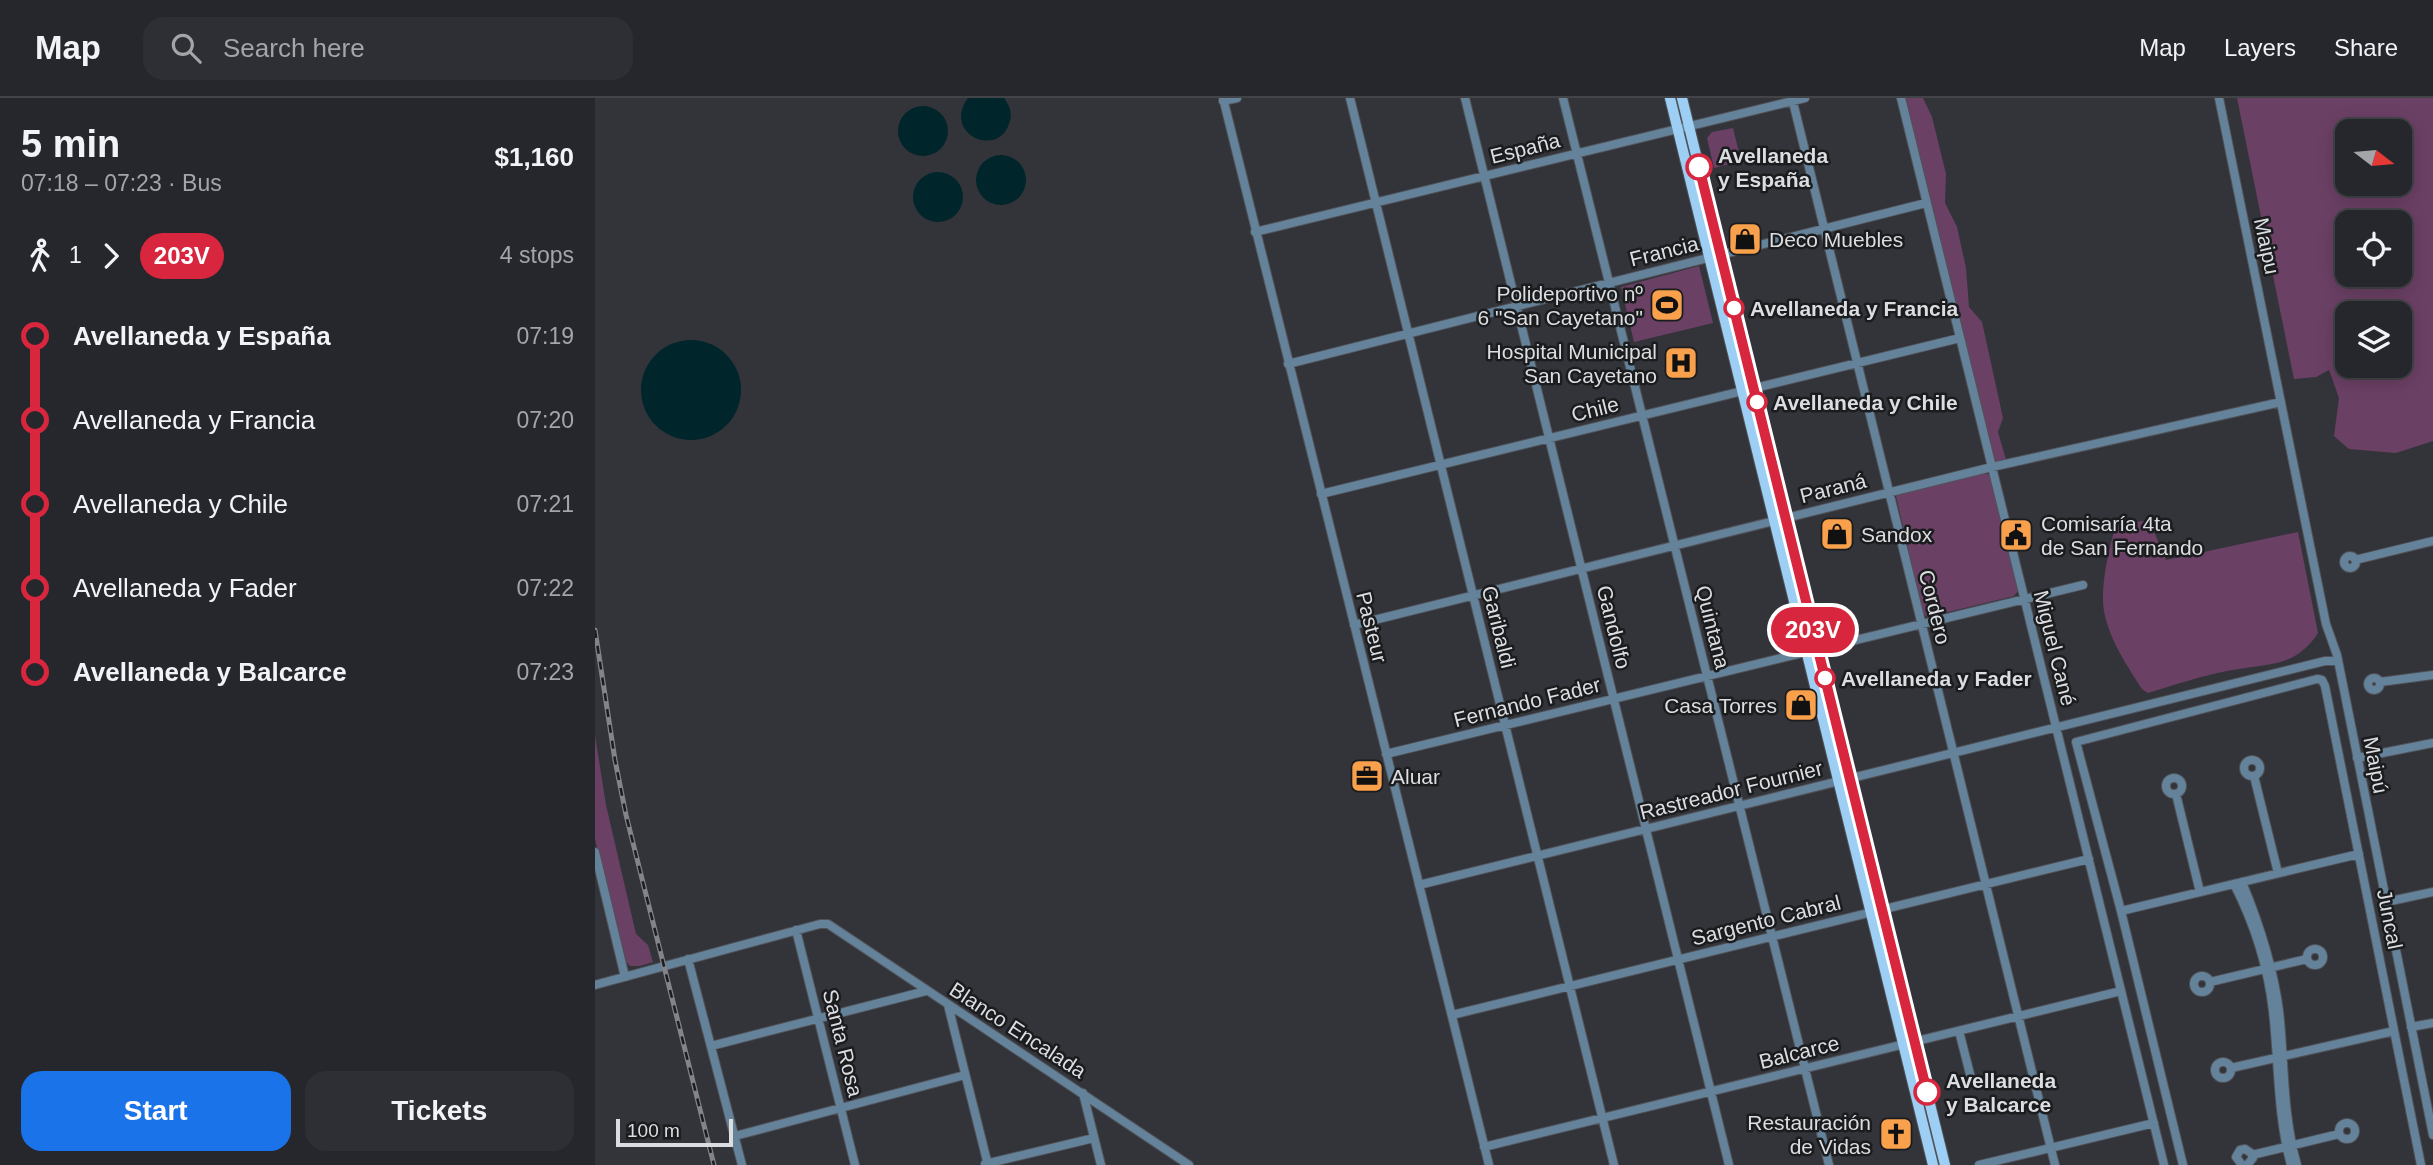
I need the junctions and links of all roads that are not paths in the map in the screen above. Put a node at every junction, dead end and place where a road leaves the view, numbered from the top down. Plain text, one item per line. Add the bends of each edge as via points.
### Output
1 (1237, 98) edge
2 (1350, 98) edge
3 (1465, 98) edge
4 (1563, 98) edge
5 (1670, 98) edge
6 (1682, 98) edge
7 (1805, 98) edge
8 (1901, 98) edge
9 (2219, 98) edge
10 (1792, 99) edge
11 (1223, 100) edge
12 (1683, 128) junction
13 (1577, 153) junction
14 (1483, 176) junction
15 (1376, 202) junction
16 (1926, 203) junction
17 (1824, 229) junction
18 (1255, 232) junction
19 (1715, 257) junction
20 (1609, 283) junction
21 (1515, 307) junction
22 (1409, 334) junction
23 (1960, 338) junction
24 (1857, 363) junction
25 (1288, 364) junction
26 (1748, 390) junction
27 (2281, 402) junction
28 (1642, 416) junction
29 (1549, 438) junction
30 (1441, 464) junction
31 (1992, 467) junction
32 (1889, 492) junction
33 (1321, 494) junction
34 (1780, 519) junction
35 (2433, 541) edge
36 (1674, 545) junction
37 (2355, 560) dead end
38 (1581, 568) junction
39 (2084, 585) dead end
40 (1473, 595) junction
41 (2024, 599) junction
42 (1921, 624) junction
43 (1354, 625) junction
44 (1818, 649) junction
45 (1806, 652) junction
46 (2338, 661) junction
47 (2433, 675) edge
48 (1707, 676) junction
49 (2380, 682) dead end
50 (1614, 699) junction
51 (1505, 725) junction
52 (2056, 727) junction
53 (2433, 743) edge
54 (1953, 753) junction
55 (1386, 754) junction
56 (2357, 758) junction
57 (2254, 776) dead end
58 (1850, 778) junction
59 (1838, 782) junction
60 (2176, 794) dead end
61 (1739, 806) junction
62 (1646, 829) junction
63 (595, 852) edge
64 (2359, 854) junction
65 (1538, 856) junction
66 (2089, 859) junction
67 (2278, 873) junction
68 (2238, 883) junction
69 (1986, 884) junction
70 (1419, 885) junction
71 (2200, 892) junction
72 (2433, 892) edge
73 (605, 894) junction
74 (595, 897) edge
75 (2386, 902) junction
76 (1882, 910) junction
77 (2122, 911) junction
78 (1870, 913) junction
79 (796, 930) junction
80 (1772, 937) junction
81 (2307, 959) dead end
82 (688, 960) junction
83 (1678, 960) junction
84 (2268, 968) junction
85 (625, 977) junction
86 (2210, 982) dead end
87 (595, 985) edge
88 (1570, 986) junction
89 (2121, 990) junction
90 (926, 991) junction
91 (948, 1005) junction
92 (1452, 1015) junction
93 (2018, 1016) junction
94 (819, 1018) junction
95 (2433, 1023) edge
96 (2411, 1027) junction
97 (1959, 1031) junction
98 (2394, 1031) junction
99 (1909, 1043) junction
100 (711, 1046) junction
101 (2278, 1057) junction
102 (1805, 1068) junction
103 (2231, 1068) dead end
104 (965, 1075) junction
105 (1972, 1078) dead end
106 (1711, 1091) junction
107 (1083, 1093) junction
108 (842, 1107) junction
109 (1602, 1118) junction
110 (2154, 1123) junction
111 (2339, 1133) dead end
112 (2433, 1135) edge
113 (735, 1136) junction
114 (1094, 1138) junction
115 (2289, 1146) junction
116 (1484, 1147) junction
117 (2051, 1148) junction
118 (2252, 1155) junction
119 (742, 1165) edge
120 (855, 1165) edge
121 (986, 1165) edge
122 (1101, 1165) edge
123 (1189, 1165) edge
124 (1489, 1165) edge
125 (1614, 1165) edge
126 (1729, 1165) edge
127 (1829, 1165) edge
128 (1933, 1165) edge
129 (1945, 1165) edge
130 (1979, 1165) edge
131 (2055, 1165) edge
132 (2164, 1165) edge
133 (2183, 1165) edge
134 (2244, 1165) edge
135 (2291, 1165) edge
136 (2297, 1165) edge
137 (2421, 1165) edge

1 - 11 street
2 - 15 street, Garibaldi
3 - 14 street, Gandolfo
4 - 13 street, Quintana
5 - 12 main road
6 - 12 main road
7 - 10 street, España
8 - 16 street, Miguel Cané
9 - 27 street, Maipu
10 - 12 street, España
10 - 17 street, Cordero
11 - 18 street, Pasteur
12 - 13 street, España
12 - 19 main road
13 - 14 street, España
13 - 20 street, Quintana
14 - 15 street, España
14 - 21 street, Gandolfo
15 - 18 street, España
15 - 22 street, Garibaldi
16 - 17 street, Francia
16 - 23 street, Miguel Cané
17 - 19 street, Francia
17 - 24 street, Cordero
18 - 25 street, Pasteur
19 - 20 street, Francia
19 - 26 main road
20 - 21 street, Francia
20 - 28 street, Quintana
21 - 22 street, Francia
21 - 29 street, Gandolfo
22 - 25 street, Francia
22 - 30 street, Garibaldi
23 - 24 street, Chile
23 - 31 street, Miguel Cané
24 - 26 street, Chile
24 - 32 street, Cordero
25 - 33 street, Pasteur
26 - 28 street, Chile
26 - 34 main road
27 - 31 street, Paraná
27 - 46 street, Maipú via 2326,624
28 - 29 street, Chile
28 - 36 street, Quintana
29 - 30 street, Chile
29 - 38 street, Gandolfo
30 - 33 street, Chile
30 - 40 street, Garibaldi
31 - 32 street, Paraná
31 - 41 street, Miguel Cané
32 - 34 street, Paraná
32 - 42 street, Cordero
33 - 43 street, Pasteur
34 - 36 street, Paraná
34 - 44 main road
34 - 45 main road
35 - 37 street
36 - 38 street, Paraná
36 - 48 street, Quintana
38 - 40 street, Paraná
38 - 50 street, Gandolfo
39 - 41 street, Fernando Fader
40 - 43 street, Paraná
40 - 51 street, Garibaldi
41 - 42 street, Fernando Fader
41 - 52 street, Miguel Cané
42 - 44 street, Fernando Fader
42 - 54 street, Cordero
43 - 55 street, Pasteur
44 - 45 street, Fernando Fader
44 - 58 main road
45 - 48 street, Fernando Fader
45 - 59 main road
46 - 52 street, Rastreador Fournier
46 - 56 street, Maipú
47 - 49 street
48 - 50 street, Fernando Fader
48 - 61 street, Quintana
50 - 51 street, Fernando Fader
50 - 62 street, Gandolfo
51 - 55 street, Fernando Fader
51 - 65 street, Garibaldi
52 - 54 street, Rastreador Fournier
52 - 66 street, Miguel Cané
53 - 56 street
54 - 58 street, Rastreador Fournier
54 - 69 street, Cordero
55 - 70 street, Pasteur
56 - 75 street, Maipú
57 - 67 street
58 - 59 street, Rastreador Fournier
58 - 76 main road
59 - 61 street, Rastreador Fournier
59 - 78 main road
60 - 71 street
61 - 62 street, Rastreador Fournier
61 - 80 street, Quintana
62 - 65 street, Rastreador Fournier
62 - 83 street, Gandolfo
63 - 73 street
64 - 67 street
64 - 77 street, Juncal via 2322,680 2317,679 2076,742
64 - 98 street, Juncal
65 - 70 street, Rastreador Fournier
65 - 88 street, Garibaldi
66 - 69 street, Sargento Cabral
66 - 89 street, Miguel Cané
67 - 68 street
68 - 71 street
68 - 84 street
69 - 76 street, Sargento Cabral
69 - 93 street, Cordero
70 - 92 street, Pasteur
71 - 77 street
72 - 75 street
73 - 74 street
73 - 85 street
75 - 96 street, Maipú
76 - 78 street, Sargento Cabral
76 - 99 main road
77 - 133 street
78 - 80 street, Sargento Cabral
78 - 99 main road
79 - 82 street
79 - 90 street, Blanco Encalada via 828,924
79 - 94 street, Santa Rosa
80 - 83 street, Sargento Cabral
80 - 102 street, Quintana
81 - 84 street
82 - 85 street
82 - 100 street
83 - 88 street, Sargento Cabral
83 - 106 street, Gandolfo
84 - 86 street
84 - 101 street
85 - 87 street
88 - 92 street, Sargento Cabral
88 - 109 street, Garibaldi
89 - 93 street, Balcarce
89 - 110 street, Miguel Cané
90 - 91 street, Blanco Encalada
90 - 94 street
91 - 104 street
91 - 107 street, Blanco Encalada
92 - 116 street, Pasteur
93 - 97 street, Balcarce
93 - 117 street, Cordero
94 - 100 street
94 - 108 street, Santa Rosa
95 - 96 street
96 - 112 street, Maipú
97 - 99 street, Balcarce
97 - 105 street
98 - 101 street
98 - 137 street, Juncal
99 - 102 street, Balcarce
99 - 128 main road
99 - 129 main road
100 - 113 street
101 - 103 street
101 - 115 street
102 - 106 street, Balcarce
102 - 127 street, Quintana
104 - 108 street
104 - 121 street
106 - 109 street, Balcarce
106 - 126 street, Gandolfo
107 - 114 street
107 - 123 street, Blanco Encalada
108 - 113 street
108 - 120 street, Santa Rosa
109 - 116 street, Balcarce
109 - 125 street, Garibaldi
110 - 117 street
110 - 132 street, Miguel Cané
111 - 115 street
113 - 119 street
114 - 121 street
114 - 122 street
115 - 118 street
115 - 135 street
115 - 136 street
116 - 124 street, Pasteur
117 - 130 street
117 - 131 street, Cordero
118 - 134 street via 2252,1161
118 - 134 street via 2248,1150 2238,1152 2237,1159

